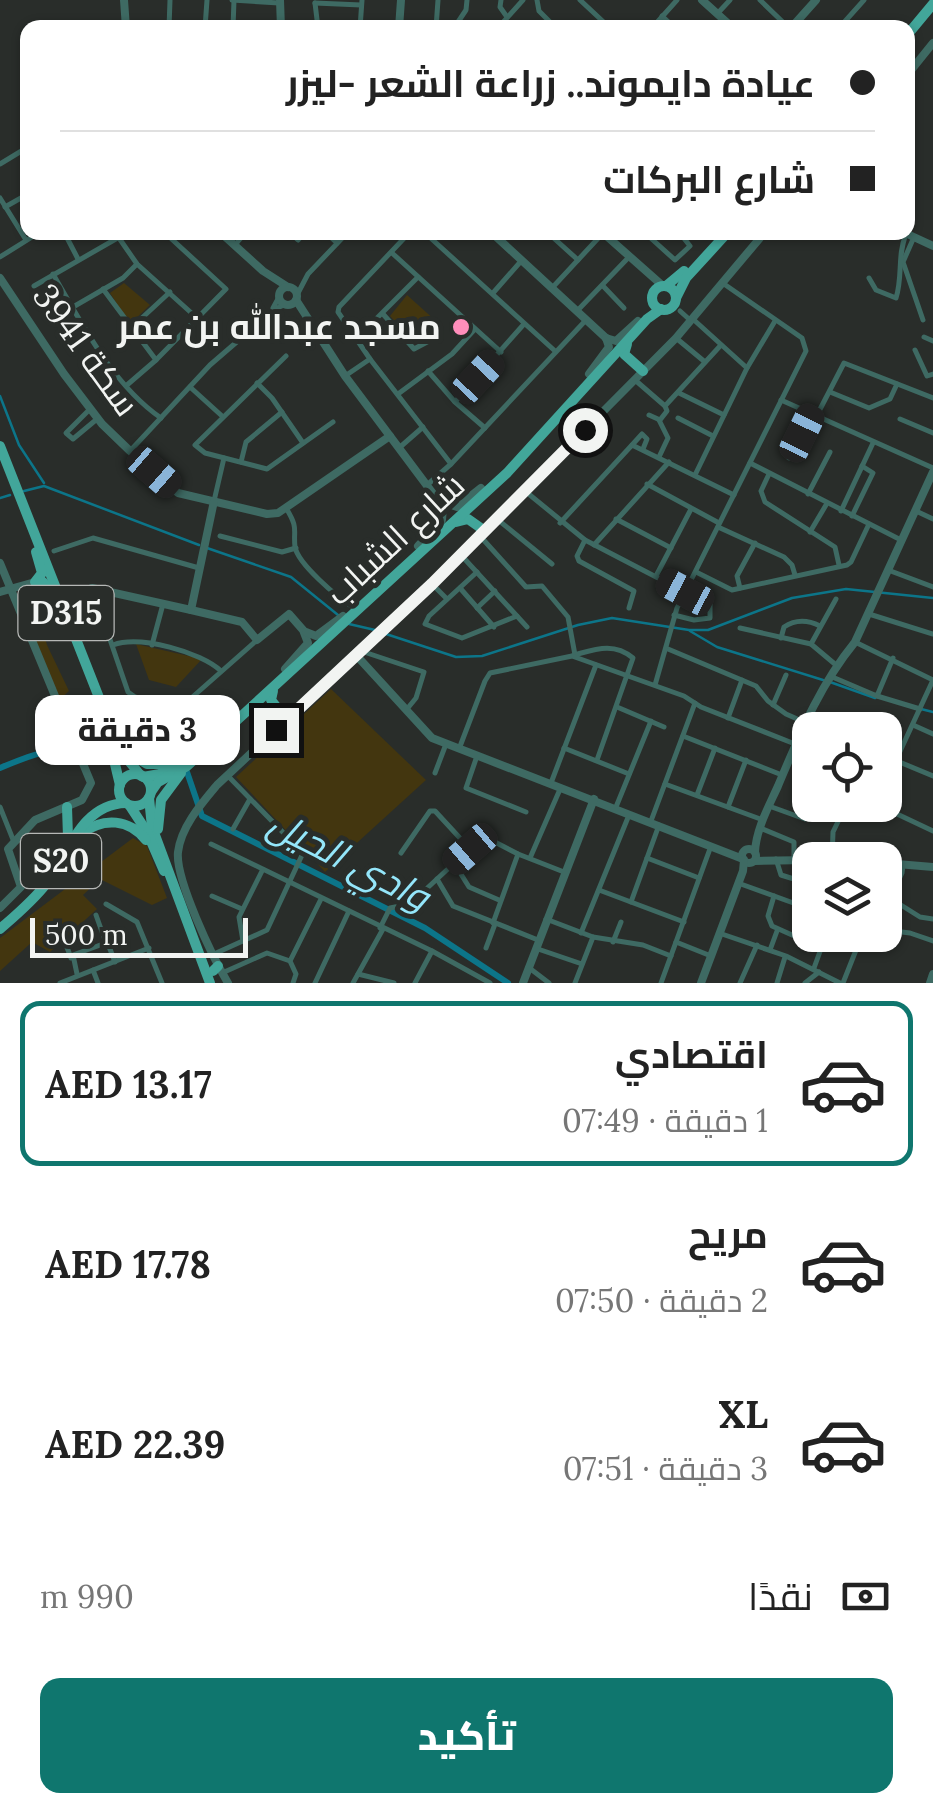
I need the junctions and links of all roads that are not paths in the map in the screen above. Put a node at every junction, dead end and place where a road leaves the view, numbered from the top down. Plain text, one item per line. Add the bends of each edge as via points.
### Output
1 (233, 0) edge
2 (501, 0) edge
3 (523, 0) edge
4 (580, 0) edge
5 (677, 0) edge
6 (702, 0) edge
7 (730, 0) edge
8 (760, 0) edge
9 (816, 0) edge
10 (864, 0) edge
11 (316, 1) edge
12 (280, 2) edge
13 (362, 2) edge
14 (931, 2) edge
15 (718, 14) junction
16 (662, 16) junction
17 (507, 17) junction
18 (799, 19) edge
19 (505, 20) edge
20 (600, 20) edge
21 (659, 20) edge
22 (666, 20) edge
23 (724, 20) edge
24 (781, 20) edge
25 (846, 20) edge
26 (915, 21) edge
27 (933, 43) edge
28 (915, 65) edge
29 (0, 198) edge
30 (20, 198) edge
31 (5, 206) junction
32 (20, 230) edge
33 (26, 240) edge
34 (68, 240) edge
35 (115, 240) edge
36 (120, 240) edge
37 (173, 240) edge
38 (229, 240) edge
39 (239, 240) edge
40 (334, 240) edge
41 (340, 240) edge
42 (402, 240) edge
43 (433, 240) edge
44 (503, 240) edge
45 (556, 240) edge
46 (596, 240) edge
47 (609, 240) edge
48 (653, 240) edge
49 (685, 240) edge
50 (711, 240) edge
51 (721, 240) edge
52 (759, 240) edge
53 (906, 240) edge
54 (907, 240) edge
55 (337, 243) junction
56 (235, 245) junction
57 (391, 252) junction
58 (0, 257) edge
59 (628, 258) junction
60 (78, 259) junction
61 (522, 260) junction
62 (578, 260) junction
63 (137, 264) junction
64 (53, 274) junction
65 (418, 277) junction
66 (0, 278) edge
67 (869, 278) dead end
68 (726, 285) junction
69 (34, 286) dead end
70 (604, 286) junction
71 (552, 288) junction
72 (104, 289) junction
73 (170, 292) junction
74 (492, 293) junction
75 (660, 295) junction
76 (288, 296) junction
77 (676, 298) junction
78 (72, 307) junction
79 (624, 308) dead end
80 (680, 311) dead end
81 (577, 312) junction
82 (383, 314) junction
83 (197, 318) junction
84 (586, 320) junction
85 (923, 320) dead end
86 (693, 321) junction
87 (775, 321) junction
88 (524, 324) junction
89 (638, 324) junction
90 (130, 329) junction
91 (475, 329) junction
92 (924, 337) dead end
93 (356, 338) junction
94 (606, 338) junction
95 (676, 338) junction
96 (429, 341) dead end
97 (933, 341) edge
98 (721, 345) junction
99 (915, 350) dead end
100 (555, 351) junction
101 (501, 352) junction
102 (286, 356) dead end
103 (370, 359) junction
104 (630, 359) junction
105 (156, 360) junction
106 (705, 363) junction
107 (747, 368) junction
108 (428, 371) junction
109 (594, 374) junction
110 (933, 374) edge
111 (344, 376) junction
112 (639, 376) junction
113 (257, 382) junction
114 (896, 384) junction
115 (127, 385) junction
116 (190, 386) junction
117 (829, 392) junction
118 (398, 394) junction
119 (679, 394) junction
120 (933, 398) edge
121 (780, 400) junction
122 (454, 402) junction
123 (666, 406) junction
124 (369, 408) junction
125 (90, 410) junction
126 (282, 412) junction
127 (649, 415) dead end
128 (724, 415) junction
129 (814, 415) junction
130 (222, 416) junction
131 (161, 418) junction
132 (678, 418) dead end
133 (900, 418) dead end
134 (98, 419) junction
135 (659, 420) junction
136 (333, 422) dead end
137 (423, 427) junction
138 (484, 428) junction
139 (933, 433) edge
140 (390, 436) junction
141 (714, 436) junction
142 (303, 443) junction
143 (873, 443) junction
144 (632, 445) junction
145 (0, 446) edge
146 (376, 446) junction
147 (399, 448) junction
148 (643, 449) junction
149 (130, 452) junction
150 (830, 452) dead end
151 (659, 457) junction
152 (0, 458) edge
153 (224, 458) junction
154 (788, 458) dead end
155 (669, 462) junction
156 (241, 463) junction
157 (451, 464) junction
158 (750, 464) junction
159 (862, 466) junction
160 (933, 470) edge
161 (769, 474) junction
162 (695, 476) junction
163 (647, 484) junction
164 (430, 488) junction
165 (525, 491) junction
166 (481, 493) junction
167 (808, 494) junction
168 (734, 495) junction
169 (214, 501) junction
170 (827, 504) junction
171 (286, 508) junction
172 (691, 509) junction
173 (841, 511) junction
174 (916, 511) junction
175 (852, 516) junction
176 (616, 518) junction
177 (497, 519) junction
178 (933, 519) edge
179 (475, 522) junction
180 (560, 523) junction
181 (868, 524) junction
182 (719, 525) junction
183 (447, 528) junction
184 (810, 532) junction
185 (483, 533) junction
186 (220, 536) dead end
187 (585, 540) junction
188 (901, 540) junction
189 (33, 542) junction
190 (755, 543) junction
191 (418, 546) junction
192 (594, 546) junction
193 (296, 548) junction
194 (671, 548) junction
195 (54, 551) dead end
196 (461, 555) junction
197 (0, 562) edge
198 (552, 564) dead end
199 (839, 566) junction
200 (199, 568) junction
201 (888, 570) junction
202 (477, 572) junction
203 (696, 572) junction
204 (656, 576) junction
205 (795, 576) junction
206 (53, 580) junction
207 (35, 582) junction
208 (432, 584) junction
209 (933, 587) edge
210 (460, 588) junction
211 (740, 588) junction
212 (13, 589) junction
213 (495, 591) junction
214 (0, 592) edge
215 (110, 592) junction
216 (685, 592) junction
217 (54, 596) junction
218 (72, 596) junction
219 (447, 599) junction
220 (836, 599) dead end
221 (164, 604) junction
222 (710, 605) dead end
223 (353, 607) junction
224 (477, 608) junction
225 (629, 608) dead end
226 (190, 610) junction
227 (869, 614) junction
228 (674, 615) junction
229 (343, 616) junction
230 (517, 616) junction
231 (820, 626) junction
232 (72, 627) junction
233 (494, 627) junction
234 (527, 627) dead end
235 (740, 628) dead end
236 (304, 630) junction
237 (933, 634) edge
238 (781, 638) junction
239 (257, 640) junction
240 (324, 641) junction
241 (855, 642) junction
242 (811, 644) junction
243 (112, 645) junction
244 (152, 645) junction
245 (667, 648) junction
246 (359, 653) junction
247 (574, 655) junction
248 (893, 658) junction
249 (596, 664) junction
250 (836, 665) junction
251 (285, 669) junction
252 (222, 671) junction
253 (786, 675) dead end
254 (628, 676) junction
255 (829, 676) junction
256 (742, 680) junction
257 (933, 680) edge
258 (655, 686) junction
259 (93, 694) junction
260 (877, 696) junction
261 (695, 702) junction
262 (773, 705) junction
263 (274, 706) junction
264 (617, 707) junction
265 (920, 709) junction
266 (404, 711) junction
267 (810, 712) edge
268 (792, 715) edge
269 (728, 718) junction
270 (287, 720) junction
271 (651, 722) junction
272 (913, 724) junction
273 (664, 726) dead end
274 (111, 728) junction
275 (70, 729) joint
276 (933, 734) edge
277 (83, 736) junction
278 (683, 736) junction
279 (215, 740) junction
280 (446, 744) junction
281 (792, 745) edge
282 (902, 747) edge
283 (564, 748) junction
284 (715, 748) junction
285 (459, 749) junction
286 (792, 753) edge
287 (81, 755) joint
288 (116, 756) junction
289 (477, 756) junction
290 (597, 760) junction
291 (746, 760) junction
292 (184, 763) junction
293 (902, 763) edge
294 (435, 773) dead end
295 (629, 774) junction
296 (782, 775) junction
297 (142, 776) junction
298 (228, 776) junction
299 (933, 776) edge
300 (551, 783) junction
301 (664, 784) junction
302 (120, 786) junction
303 (561, 787) junction
304 (150, 795) junction
305 (697, 795) junction
306 (250, 799) junction
307 (594, 799) junction
308 (128, 804) junction
309 (0, 806) edge
310 (770, 806) junction
311 (66, 807) junction
312 (616, 807) junction
313 (728, 807) junction
314 (526, 812) dead end
315 (630, 812) junction
316 (86, 814) junction
317 (792, 814) edge
318 (902, 816) edge
319 (275, 823) junction
320 (655, 823) junction
321 (760, 827) junction
322 (233, 829) dead end
323 (9, 830) junction
324 (933, 831) edge
325 (0, 834) edge
326 (67, 839) junction
327 (794, 842) edge
328 (212, 844) dead end
329 (263, 844) dead end
330 (711, 846) junction
331 (7, 849) edge
332 (470, 849) junction
333 (162, 850) junction
334 (401, 853) dead end
335 (518, 854) junction
336 (749, 856) junction
337 (530, 858) junction
338 (646, 858) junction
339 (776, 859) junction
340 (792, 860) edge
341 (454, 862) junction
342 (903, 865) edge
343 (162, 866) junction
344 (933, 867) edge
345 (262, 871) junction
346 (564, 872) junction
347 (48, 876) junction
348 (437, 878) junction
349 (699, 878) junction
350 (792, 878) edge
351 (30, 880) dead end
352 (290, 884) junction
353 (738, 884) junction
354 (22, 887) junction
355 (599, 890) junction
356 (212, 896) dead end
357 (774, 896) junction
358 (321, 899) junction
359 (500, 900) junction
360 (631, 902) junction
361 (792, 902) edge
362 (106, 904) dead end
363 (902, 905) edge
364 (0, 908) edge
365 (242, 909) junction
366 (349, 911) junction
367 (96, 915) dead end
368 (546, 919) junction
369 (933, 919) edge
370 (620, 922) dead end
371 (684, 922) junction
372 (494, 924) junction
373 (0, 926) edge
374 (382, 928) junction
375 (778, 931) junction
376 (581, 933) junction
377 (720, 933) junction
378 (902, 933) edge
379 (593, 937) junction
380 (792, 937) edge
381 (65, 942) dead end
382 (243, 942) junction
383 (614, 942) junction
384 (676, 942) junction
385 (933, 942) edge
386 (106, 943) junction
387 (536, 944) junction
388 (757, 945) junction
389 (148, 948) junction
390 (486, 948) dead end
391 (770, 950) junction
392 (432, 952) junction
393 (820, 952) edge
394 (855, 952) edge
395 (213, 954) junction
396 (671, 956) junction
397 (711, 956) junction
398 (786, 956) junction
399 (71, 958) junction
400 (115, 962) junction
401 (290, 962) junction
402 (582, 964) junction
403 (528, 967) junction
404 (93, 970) junction
405 (817, 970) junction
406 (358, 974) junction
407 (933, 974) edge
408 (78, 976) junction
409 (216, 977) edge
410 (578, 982) edge
411 (742, 982) edge
412 (60, 983) edge
413 (98, 983) edge
414 (162, 983) edge
415 (293, 983) edge
416 (315, 983) edge
417 (353, 983) edge
418 (394, 983) edge
419 (415, 983) edge
420 (490, 983) edge
421 (522, 983) edge
422 (550, 983) edge
423 (661, 983) edge
424 (701, 983) edge
425 (776, 983) edge
426 (804, 983) edge
427 (842, 983) edge
428 (930, 983) edge

1 - 12 street
2 - 17 street
3 - 17 street
4 - 20 street
5 - 16 street
6 - 15 street
7 - 15 street
8 - 24 street
9 - 18 street
10 - 25 street
11 - 13 street
14 - 26 main road
15 - 23 street
16 - 21 street
16 - 22 street
17 - 19 street
27 - 28 street
29 - 31 street
30 - 31 street
31 - 32 street
33 - 58 street
34 - 60 street
35 - 60 street
36 - 63 street
37 - 83 street via 226,289
38 - 56 street
39 - 56 street
40 - 55 street
41 - 55 street
42 - 57 street
43 - 74 street
44 - 61 street
45 - 62 street
46 - 62 street
47 - 59 street
48 - 49 street via 675,260 690,246
50 - 75 main road, شارع الشباب / S20
51 - 77 main road, S20
52 - 68 street
53 - 67 street via 896,298 876,290
54 - 85 street via 903,262
55 - 76 street
56 - 76 street
57 - 65 street
57 - 93 street via 339,307
59 - 70 street
59 - 75 street
60 - 64 street
61 - 71 street
61 - 74 street
62 - 71 street
63 - 72 street
63 - 73 street
64 - 69 street
64 - 78 street
65 - 82 street
65 - 91 street
66 - 125 street, سكة 3941
68 - 86 street
68 - 87 street
70 - 79 street
70 - 81 street
71 - 81 street
72 - 78 street
72 - 90 street
73 - 83 street
73 - 90 street
74 - 88 street
75 - 77 main road via 672,289
75 - 77 main road, S20 via 671,308
75 - 89 main road, شارع الشباب / S20
76 - 111 street
76 - 116 street
78 - 115 street
80 - 86 street
81 - 84 street
82 - 93 street
82 - 96 street via 414,350
83 - 105 street
84 - 94 street
84 - 100 street
86 - 95 street
86 - 98 street
87 - 107 street
87 - 121 street via 806,347
88 - 100 street
88 - 101 street
89 - 94 street via 616,341
89 - 104 main road via 623,351
89 - 109 main road, شارع الشباب / S20
90 - 105 street
91 - 101 street
91 - 108 street
92 - 97 street
93 - 103 street
94 - 109 street via 609,347
95 - 106 street
95 - 112 street
98 - 106 street
98 - 107 street
99 - 110 street via 927,376
100 - 138 street
101 - 122 street
102 - 113 street
103 - 111 street
103 - 118 street
104 - 109 main road via 618,356
104 - 112 main road
105 - 115 street
106 - 119 street
107 - 128 street
108 - 118 street
108 - 122 street
109 - 166 main road, شارع الشباب / S20
111 - 124 street
112 - 123 street
112 - 165 street
113 - 126 street
113 - 130 street
114 - 117 street via 890,399 870,408
114 - 117 street via 844,363
114 - 120 street
115 - 131 street
116 - 130 street
116 - 131 street
117 - 129 street
118 - 137 street
119 - 123 street
119 - 128 street
121 - 129 street
121 - 158 street
122 - 138 street
123 - 135 street
124 - 140 street
124 - 146 street via 382,433
125 - 134 street, سكة 3941
125 - 134 street via 66,433 72,439
126 - 142 street
126 - 156 street via 246,442
127 - 135 street
128 - 141 street
129 - 143 street
129 - 154 street
130 - 153 street via 196,445
131 - 149 street
132 - 141 street
133 - 139 street
134 - 149 street, سكة 3941
135 - 151 street via 668,438
136 - 142 street
137 - 147 street
137 - 157 street
138 - 157 street
140 - 146 street
140 - 147 street
141 - 162 street
142 - 156 street via 266,469
143 - 159 street
143 - 160 street
144 - 148 street
144 - 148 street via 642,434
144 - 180 street
145 - 206 main road, D315
146 - 171 street
147 - 164 street
148 - 151 street
149 - 169 street, سكة 3941 via 178,493
150 - 167 street
151 - 155 street
152 - 189 main road, D315
153 - 156 street
153 - 169 street
155 - 162 street
155 - 163 street
157 - 164 street
158 - 161 street
158 - 168 street
159 - 173 street
159 - 175 street via 873,473
160 - 174 street
161 - 167 street
161 - 184 street via 763,498
162 - 168 street
163 - 172 street
163 - 176 street
164 - 166 street via 453,507
164 - 191 street via 444,513
165 - 177 street
165 - 180 street
166 - 179 main road via 468,514
166 - 183 main road, شارع الشباب / S20
166 - 191 main road, شارع الشباب / S20
167 - 170 street
168 - 182 street
169 - 171 street, سكة 3941 via 267,514
169 - 200 street
170 - 173 street
170 - 184 street
171 - 193 street via 297,530
172 - 182 street
172 - 194 street
173 - 175 street
174 - 178 street
174 - 188 street
175 - 181 street
176 - 192 street
176 - 194 street
177 - 185 street
177 - 198 street
179 - 183 main road via 464,519
179 - 185 main road
180 - 187 street
181 - 188 street
181 - 199 street via 852,562
182 - 190 street
182 - 203 street
183 - 240 main road, شارع الشباب / S20
184 - 199 street via 835,548
185 - 196 street
185 - 247 street via 526,588 542,586 566,614
186 - 193 street via 282,552
187 - 192 street
187 - 225 street via 579,561 634,592
188 - 201 street
189 - 207 main road via 42,573
189 - 217 main road, D315
190 - 205 street via 784,557
190 - 211 street via 737,576
191 - 223 main road, شارع الشباب / S20
192 - 204 street
193 - 223 street via 332,594
194 - 204 street
195 - 200 street via 92,538
196 - 202 street
196 - 208 street
197 - 212 street
199 - 205 street
200 - 226 street
201 - 209 street
201 - 227 street
202 - 210 street
202 - 213 street
203 - 211 street
203 - 216 street
204 - 216 street
205 - 211 street
206 - 218 street via 62,595
206 - 232 main road, D315
207 - 212 street
207 - 217 main road
208 - 219 street
208 - 246 street
210 - 219 street
210 - 224 street
212 - 214 street
212 - 275 street
213 - 224 street
213 - 230 street
215 - 218 street via 92,588
215 - 221 street
215 - 243 street via 104,622
216 - 228 street
217 - 259 main road, D315
218 - 232 street via 66,604
219 - 233 street via 426,620 428,627 462,638
220 - 231 street
221 - 226 street
221 - 244 street
222 - 228 street via 710,618
223 - 229 main road, شارع الشباب / S20
224 - 233 street
226 - 239 street via 242,622
227 - 237 street
227 - 241 street
228 - 245 street
229 - 236 street via 316,636
229 - 251 main road, شارع الشباب / S20
230 - 233 street
230 - 234 street
231 - 238 street via 793,622
231 - 242 street
232 - 274 main road, D315
235 - 238 street
236 - 239 street via 289,614
236 - 251 street via 308,643
238 - 242 street
239 - 252 street
240 - 263 main road via 273,692
240 - 279 main road, شارع الشباب / S20
241 - 248 street
241 - 250 street
242 - 250 street
243 - 244 street
243 - 252 street via 134,698 180,708
244 - 252 street via 206,657
245 - 256 street
245 - 258 street
246 - 266 street
246 - 266 street via 424,672
246 - 270 street
247 - 249 street
247 - 254 street via 607,647 630,654
247 - 285 street via 490,673
248 - 257 street
248 - 260 street
249 - 254 street
249 - 283 street
250 - 255 street
251 - 292 main road, شارع الشباب / S20
253 - 262 street
254 - 258 street
254 - 264 street
255 - 260 street
255 - 267 street
256 - 262 street
256 - 269 street
257 - 265 street
258 - 261 street
259 - 277 main road via 98,716
259 - 288 main road, D315
260 - 265 street
261 - 269 street
261 - 278 street
262 - 268 street
263 - 270 main road
263 - 279 main road via 258,705
264 - 271 street
264 - 290 street
265 - 272 street
266 - 280 street
269 - 281 street
270 - 298 street
271 - 273 street
271 - 295 street
272 - 276 street
272 - 282 street
274 - 292 main road via 140,761
274 - 297 main road, D315
275 - 277 main road
277 - 287 main road
277 - 288 main road via 98,728
278 - 284 street
278 - 301 street
279 - 292 main road, شارع الشباب / S20
280 - 285 street
280 - 294 street
283 - 290 street
283 - 300 street
284 - 291 street
284 - 305 street
285 - 289 street
286 - 296 street
287 - 311 street via 90,790
288 - 302 main road, D315
289 - 300 street
289 - 314 street via 469,792
290 - 295 street
291 - 296 street
291 - 313 street
292 - 297 main road, شارع الشباب / S20
292 - 304 main road, شارع الشباب / S20
292 - 333 main road via 161,800
293 - 299 street
295 - 312 street
296 - 310 street
297 - 302 main road, S20 via 126,777
297 - 304 main road
298 - 306 street
298 - 395 street via 198,808 178,852
300 - 303 street
301 - 305 street
301 - 320 street
302 - 308 main road, S20
302 - 316 main road, S20
303 - 307 street
303 - 337 street
304 - 308 main road, S20 via 140,806
304 - 333 main road
305 - 313 street
306 - 319 street
306 - 322 street
307 - 312 street
307 - 346 street
308 - 343 main road
308 - 347 main road, S20 via 92,815
309 - 323 street
310 - 317 street
310 - 321 street
311 - 316 main road via 75,817
311 - 326 main road
311 - 331 street via 36,820
312 - 315 street
313 - 321 street
315 - 320 street
315 - 355 street
316 - 326 main road, S20
318 - 324 street
319 - 329 street
319 - 352 street via 302,850
320 - 330 street
320 - 338 street
321 - 327 street
321 - 336 street
323 - 325 street
323 - 331 street
326 - 347 main road, S20
326 - 347 main road via 45,841
328 - 345 street
330 - 336 street
330 - 349 street
331 - 354 street
332 - 334 street via 435,810
332 - 335 street via 484,839
332 - 341 street
333 - 409 main road
335 - 337 street
335 - 359 street
336 - 339 street
336 - 353 street
337 - 346 street
338 - 349 street
338 - 360 street
339 - 340 street
339 - 350 street via 781,875
341 - 348 street
341 - 359 street via 468,888
342 - 344 street
343 - 347 main road via 140,832 107,822 83,832
343 - 409 main road
345 - 352 street
345 - 365 street
346 - 368 street
347 - 373 main road, S20
348 - 372 street via 453,906
348 - 374 street via 410,904 390,908
349 - 371 street
351 - 354 street
352 - 358 street
352 - 382 street via 267,930
353 - 357 street
353 - 377 street
354 - 364 street
355 - 360 street
355 - 376 street
356 - 365 street
357 - 361 street
357 - 375 street via 768,916
358 - 366 street
358 - 401 street
359 - 372 street
360 - 371 street
362 - 389 street via 137,922
363 - 369 street
365 - 382 street
366 - 374 street
366 - 416 street
367 - 386 street
368 - 376 street
368 - 387 street
370 - 383 street
371 - 384 street
372 - 387 street
372 - 390 street
374 - 392 street
374 - 406 street
375 - 380 street
375 - 391 street
376 - 379 street
377 - 388 street
377 - 397 street
378 - 385 street
379 - 383 street
379 - 402 street
381 - 399 street
382 - 395 street
383 - 396 street
384 - 396 street
384 - 397 street
386 - 399 street
386 - 400 street
387 - 402 street
387 - 403 street
388 - 391 street
388 - 411 street
389 - 400 street
389 - 414 street
391 - 398 street
392 - 419 street
392 - 420 street
393 - 405 street
394 - 427 street
395 - 409 street
396 - 423 street
397 - 424 street
398 - 405 street
398 - 425 street
399 - 408 street
400 - 404 street
401 - 409 street via 267,953
401 - 415 street
402 - 410 street
403 - 421 street
403 - 422 street
404 - 408 street
404 - 413 street
405 - 426 street
405 - 427 street
406 - 417 street
406 - 418 street
407 - 428 street
408 - 412 street

